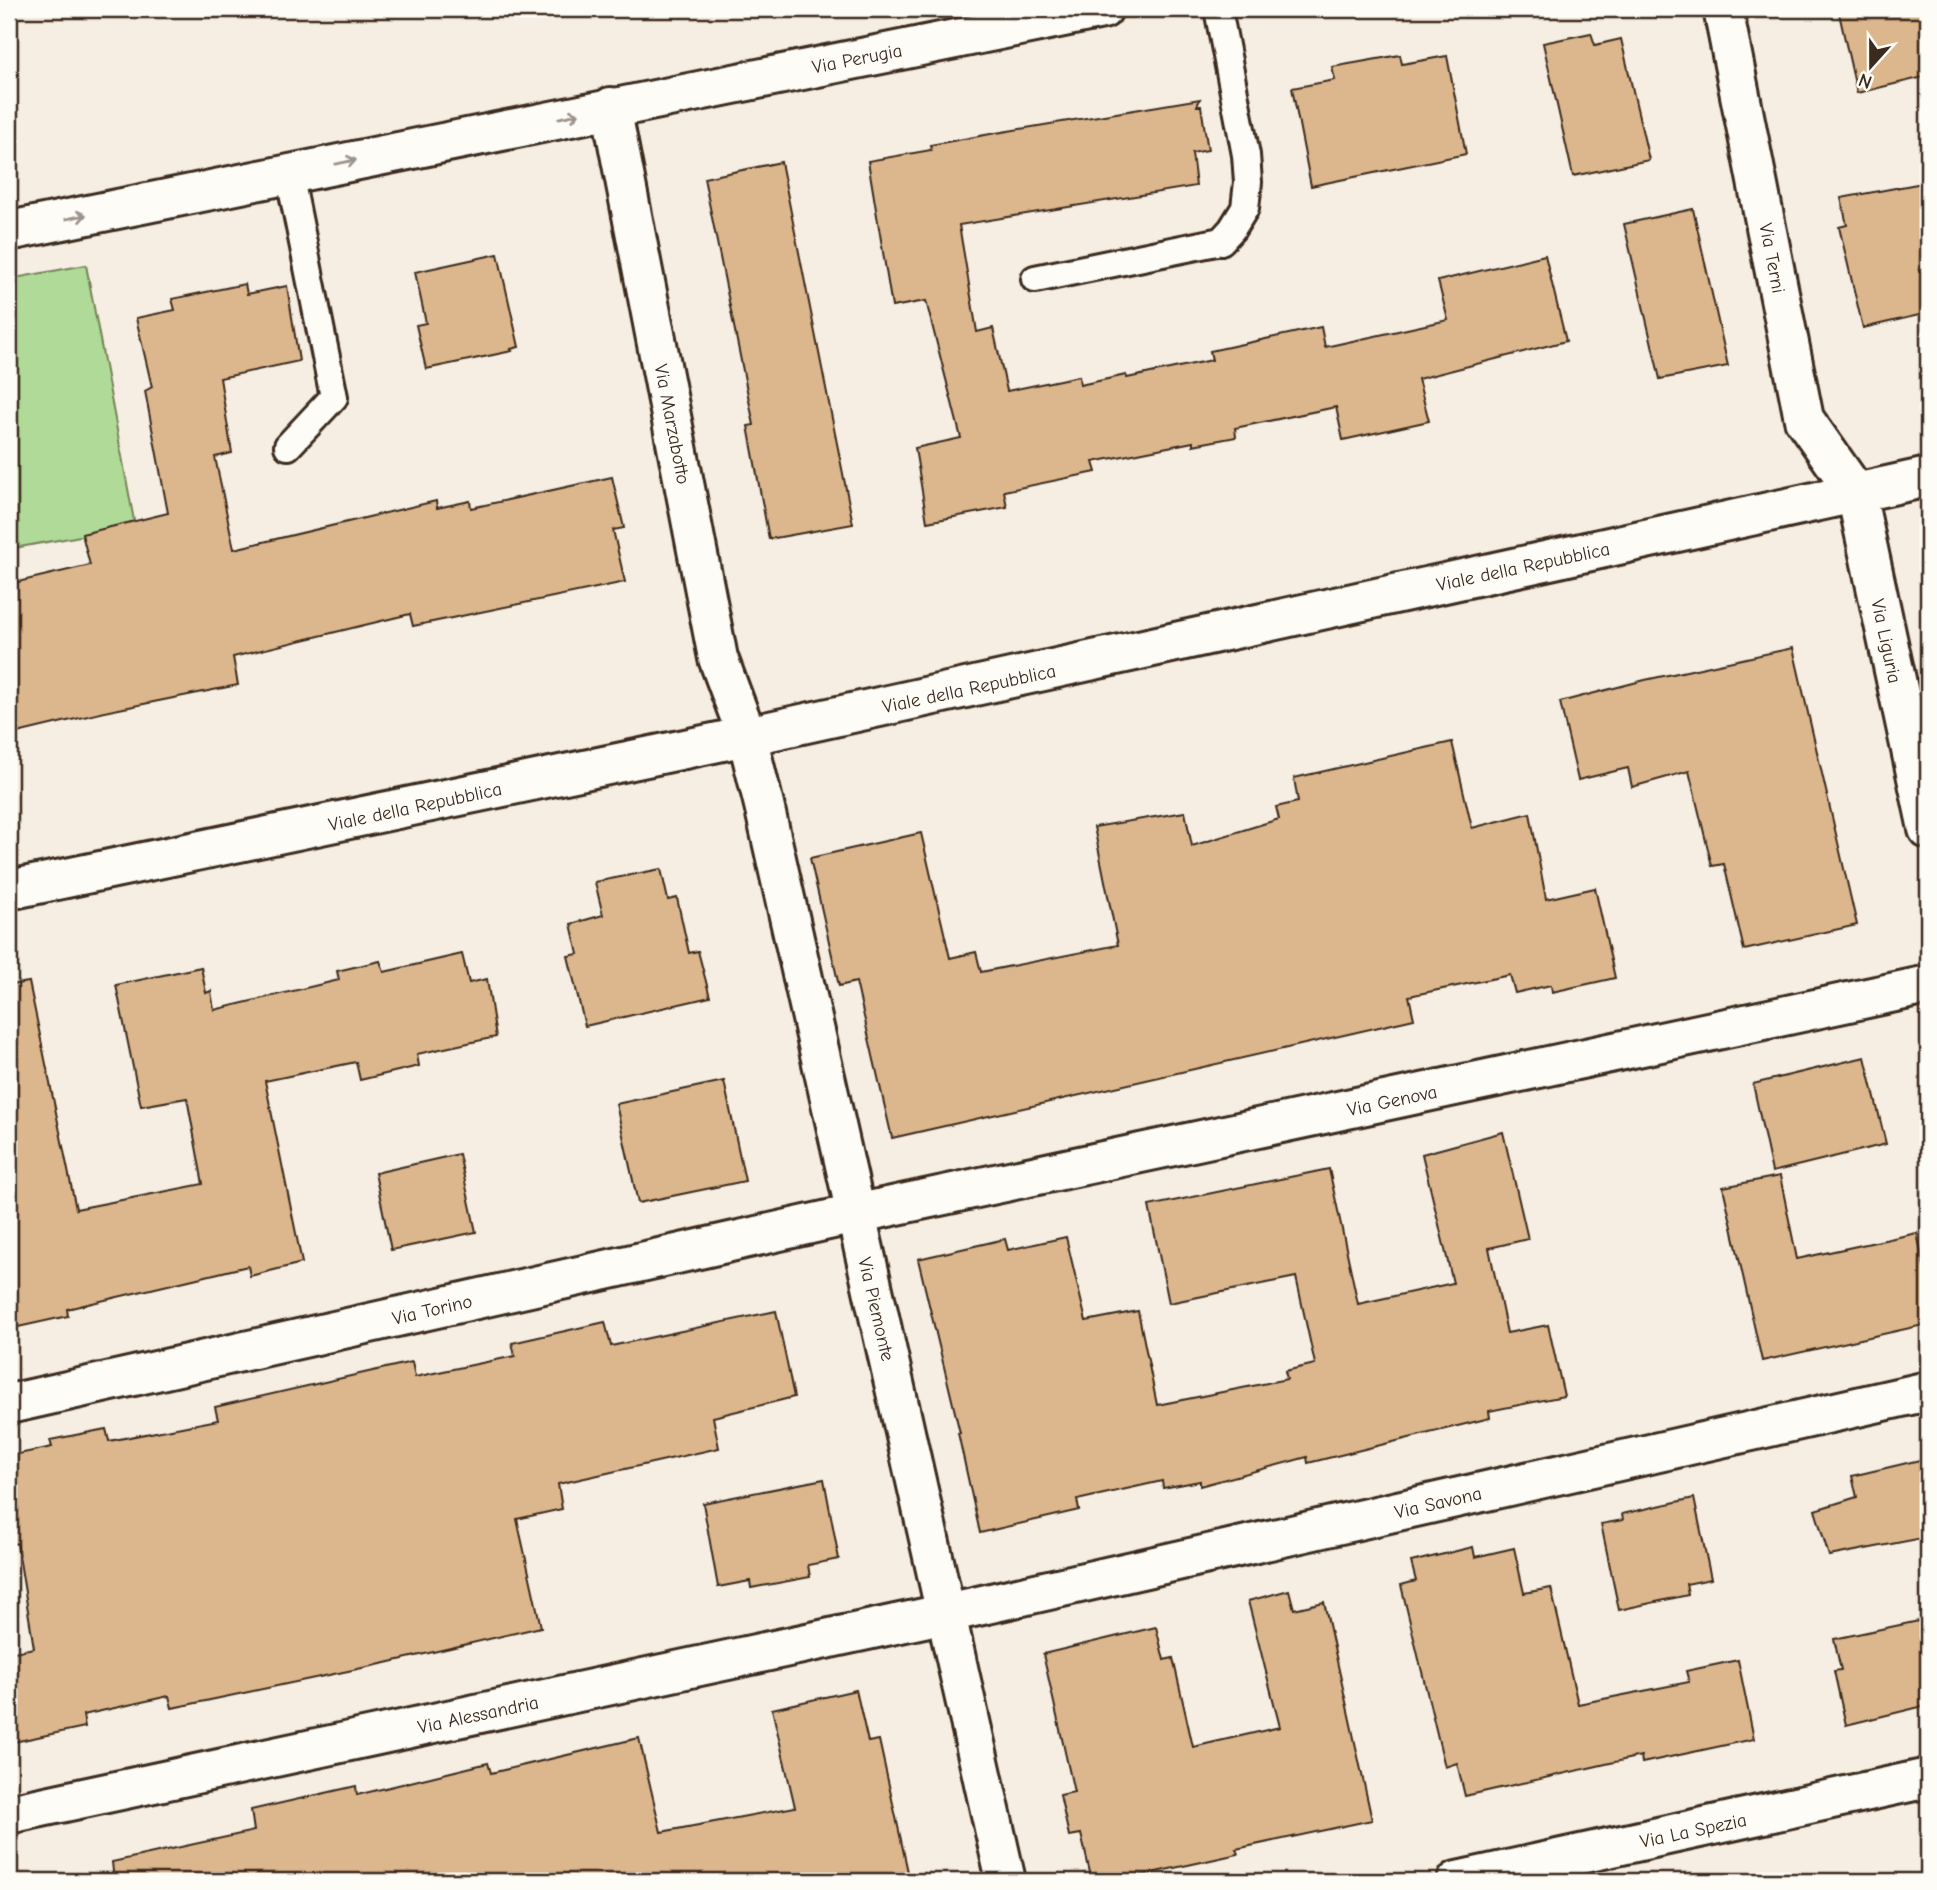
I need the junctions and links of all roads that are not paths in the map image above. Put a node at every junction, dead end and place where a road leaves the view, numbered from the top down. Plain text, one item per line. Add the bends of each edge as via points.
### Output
1 (1103, 9) edge
2 (1218, 9) edge
3 (1723, 9) edge
4 (611, 107) junction
5 (289, 173) junction
6 (9, 231) edge
7 (1035, 279) dead end
8 (288, 446) dead end
9 (1928, 477) edge
10 (1856, 493) junction
11 (747, 736) junction
12 (1928, 829) edge
13 (9, 890) edge
14 (1928, 985) edge
15 (855, 1214) junction
16 (1928, 1391) edge
17 (9, 1404) edge
18 (947, 1613) junction
19 (1928, 1778) edge
20 (9, 1814) edge
21 (1006, 1881) edge
22 (1457, 1881) edge

1 - 4 street, Via Perugia
2 - 7 lane via 1248,182 1245,208 1232,229 1221,241
3 - 10 street, Via Terni via 1804,419
5 -> 4 street, Via Perugia
4 - 11 street, Via Marzabotto via 718,658
6 -> 5 street, Via Perugia
5 - 8 lane via 334,397
9 - 10 street, Viale della Repubblica
10 - 11 street, Viale della Repubblica
10 - 12 street, Via Liguria
11 - 13 street, Viale della Repubblica
11 - 15 street, Via Piemonte
14 - 15 street, Via Genova
15 - 17 street, Via Torino
15 - 18 street, Via Piemonte
16 - 18 street, Via Savona
18 - 20 street, Via Alessandria
18 - 21 street, Via Piemonte
19 - 22 street, Via La Spezia

